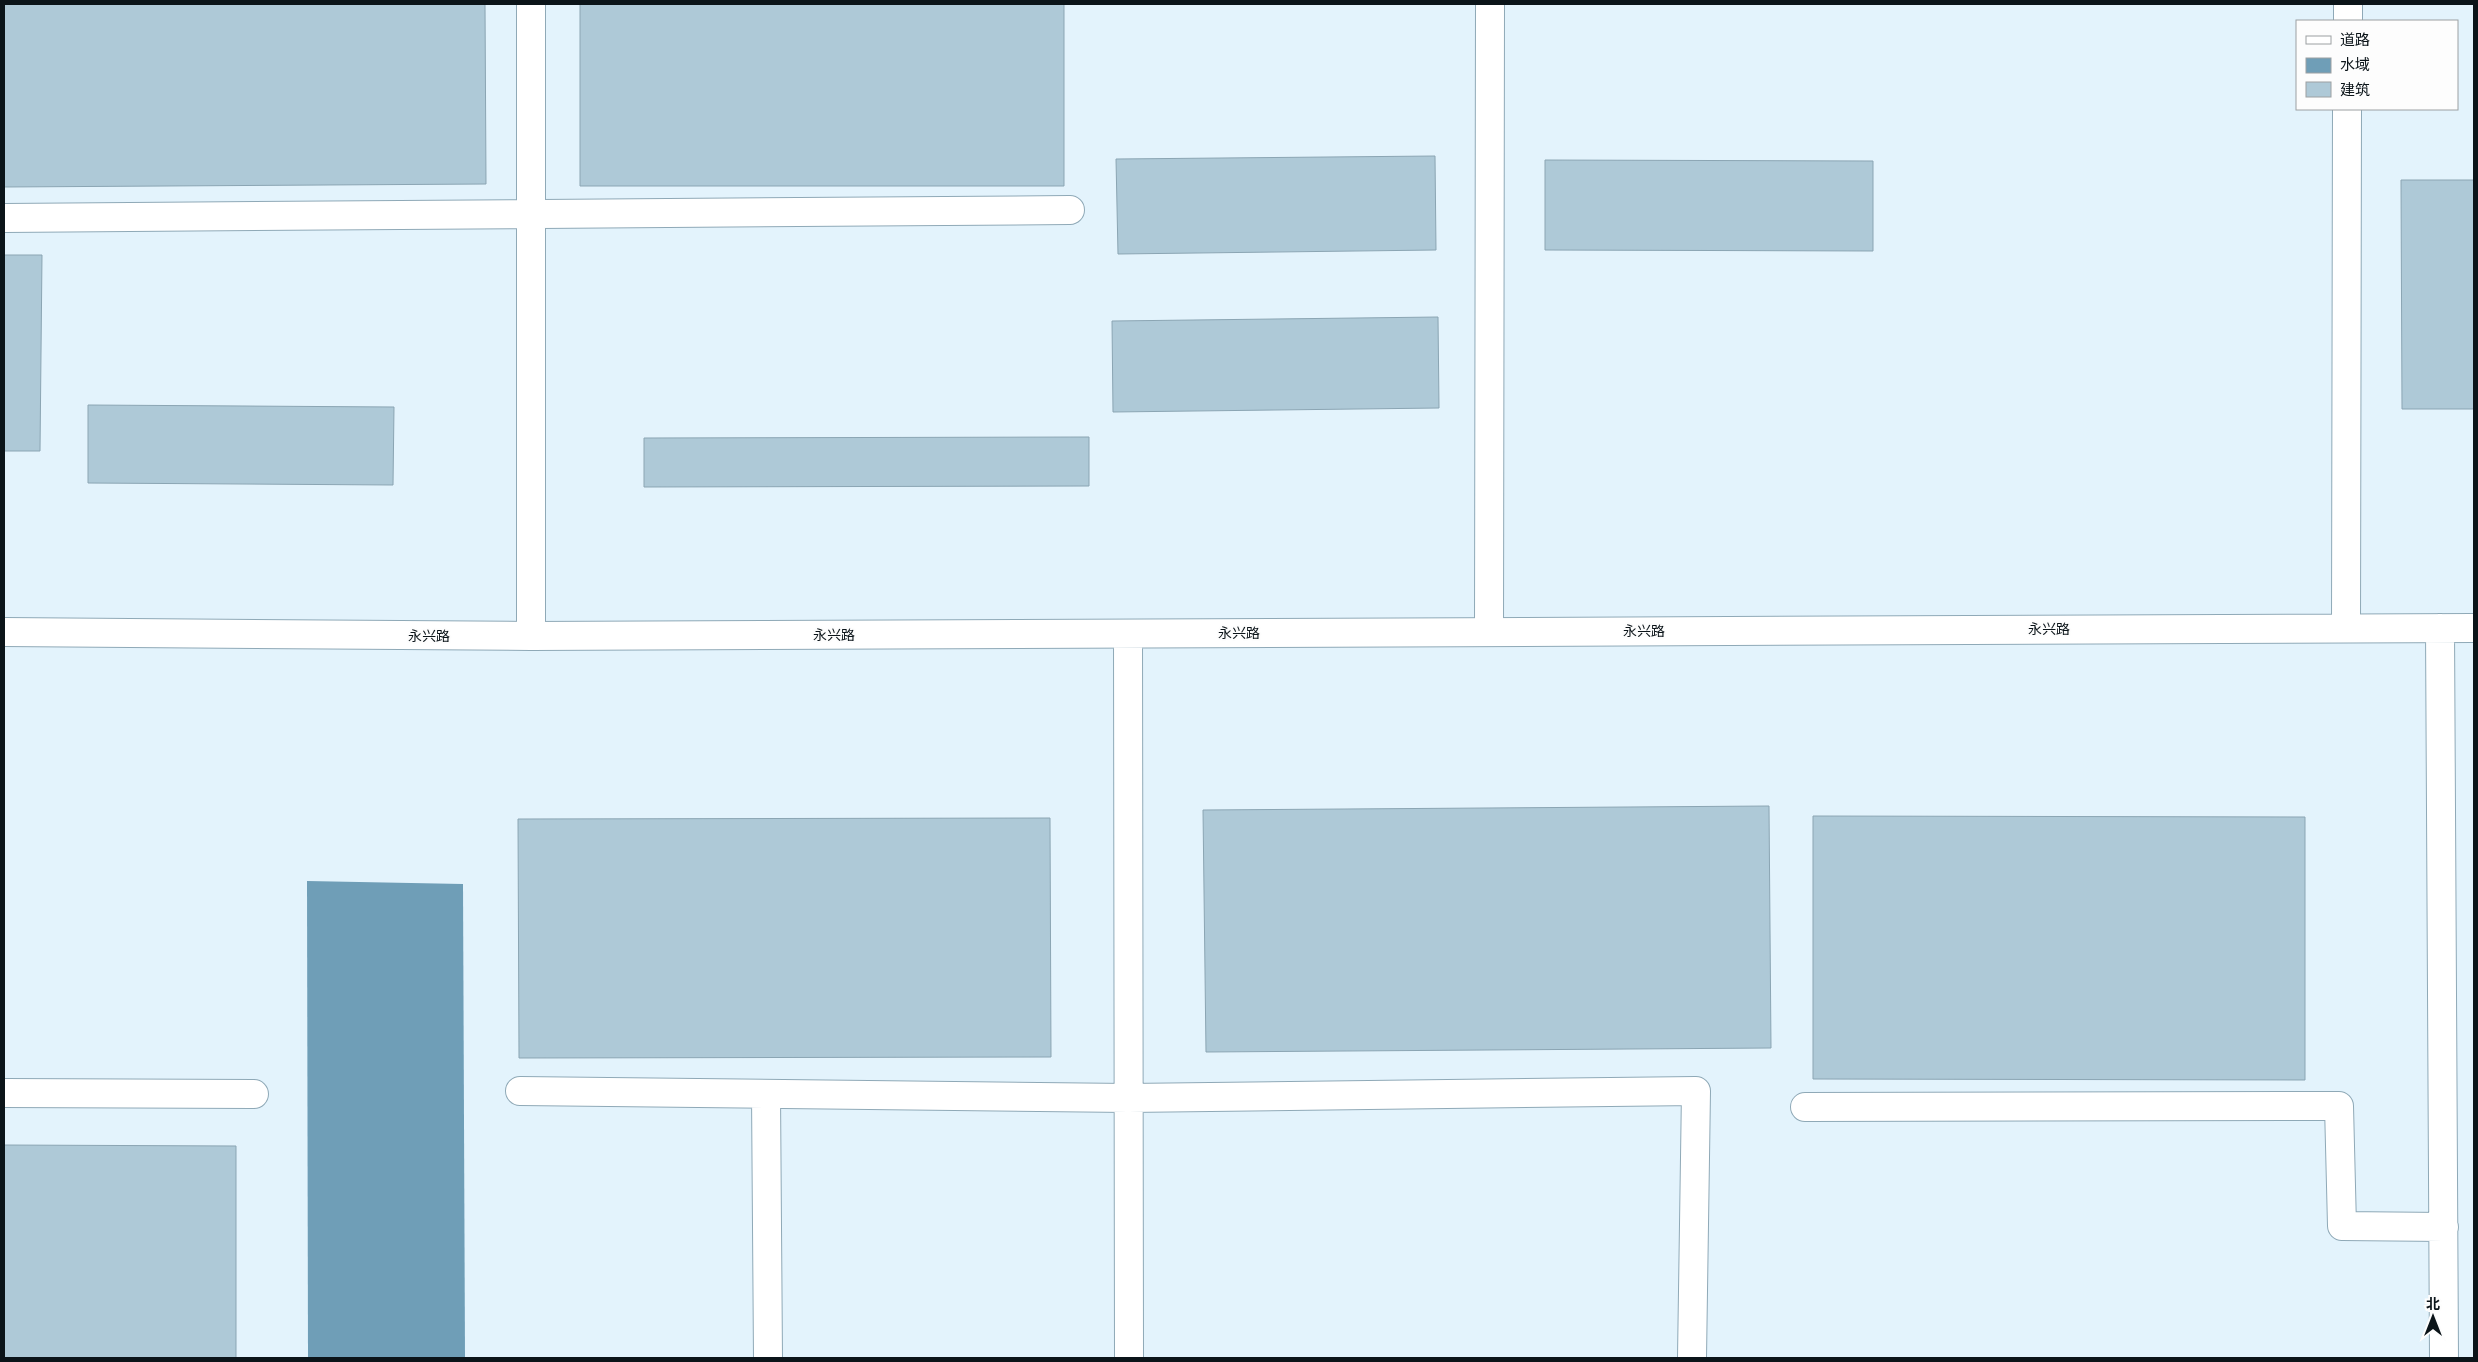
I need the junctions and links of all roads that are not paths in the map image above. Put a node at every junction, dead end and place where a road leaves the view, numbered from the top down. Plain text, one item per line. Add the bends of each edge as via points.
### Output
1 (531, 4) edge
2 (1490, 4) edge
3 (2348, 4) edge
4 (2348, 20) edge
5 (2348, 110) edge
6 (1070, 210) dead end
7 (531, 214) junction
8 (4, 218) edge
9 (2346, 628) junction
10 (2440, 628) junction
11 (2474, 628) edge
12 (4, 632) edge
13 (1489, 632) junction
14 (1128, 634) junction
15 (531, 636) junction
16 (520, 1091) dead end
17 (4, 1093) edge
18 (254, 1094) dead end
19 (766, 1094) junction
20 (1128, 1098) junction
21 (1805, 1107) dead end
22 (2444, 1227) junction
23 (768, 1358) edge
24 (1129, 1358) edge
25 (1692, 1358) edge
26 (2444, 1358) edge

1 - 7 street
2 - 13 street
3 - 4 street
5 - 9 street
6 - 7 street
7 - 8 street
7 - 15 street
9 - 10 street, 永兴路
9 - 13 street, 永兴路
10 - 11 street, 永兴路
10 - 22 street
12 - 15 street, 永兴路
13 - 14 street, 永兴路
14 - 15 street, 永兴路
14 - 20 street
16 - 19 street
17 - 18 street
19 - 20 street
19 - 23 street
20 - 24 street
20 - 25 street via 1696,1091
21 - 22 street via 2340,1106 2342,1226
22 - 26 street

